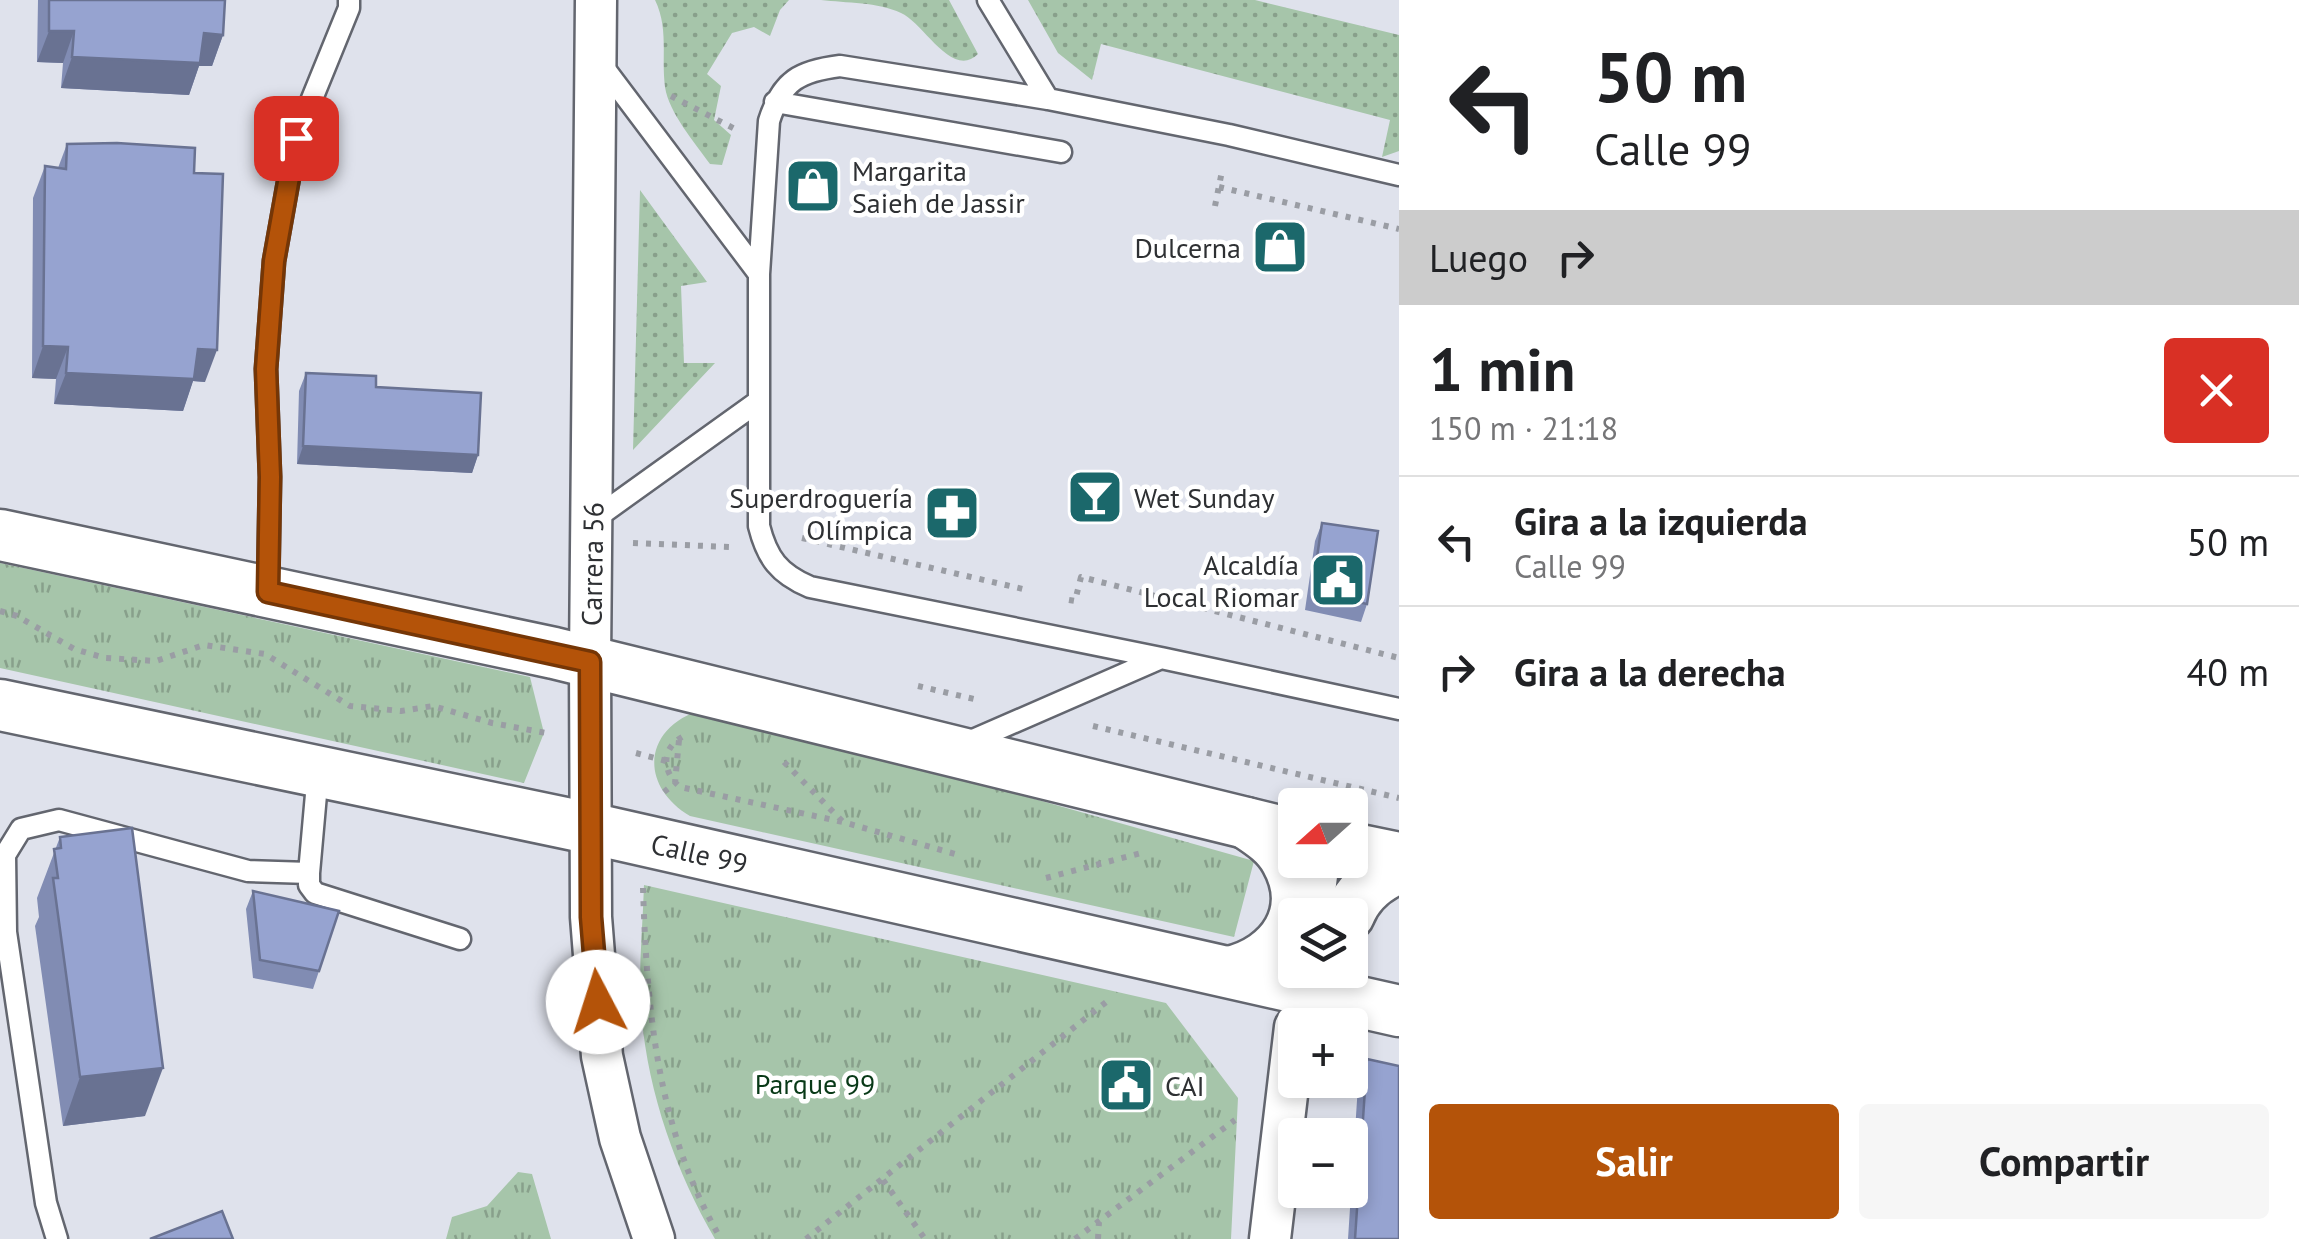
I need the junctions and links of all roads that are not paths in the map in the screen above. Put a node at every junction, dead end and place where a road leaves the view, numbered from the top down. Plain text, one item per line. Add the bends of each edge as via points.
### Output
1 (348, 0) edge
2 (596, 0) edge
3 (988, 0) edge
4 (598, 59) junction
5 (1048, 99) junction
6 (775, 102) junction
7 (1061, 152) dead end
8 (1399, 175) edge
9 (759, 274) junction
10 (759, 401) junction
11 (593, 520) junction
12 (0, 535) edge
13 (268, 592) junction
14 (1160, 658) junction
15 (590, 662) junction
16 (0, 705) edge
17 (1399, 709) edge
18 (950, 751) junction
19 (318, 772) junction
20 (1246, 823) junction
21 (589, 828) junction
22 (1278, 831) edge
23 (1368, 852) edge
24 (1399, 858) edge
25 (1399, 868) edge
26 (309, 873) junction
27 (1357, 898) edge
28 (460, 940) dead end
29 (1228, 972) junction
30 (1360, 988) edge
31 (1299, 1003) edge
32 (1390, 1010) edge
33 (57, 1239) edge
34 (654, 1239) edge
35 (1270, 1239) edge

1 - 13 lane via 296,138 274,261 266,369
2 - 4 street, Carrera 56
3 - 5 lane
4 - 9 lane
4 - 11 street, Carrera 56
5 - 6 lane via 840,66 809,70
5 - 8 lane
6 - 7 lane
6 - 9 lane
9 - 10 lane
10 - 11 lane
10 - 14 lane via 758,526 774,565 790,578
11 - 15 street, Carrera 56
12 - 13 street
13 - 15 street
14 - 17 lane
14 - 18 lane
15 - 18 street
15 - 21 street, Carrera 56
16 - 19 street, Calle 99
18 - 20 street
19 - 21 street, Calle 99
19 - 26 lane
20 - 22 street
20 - 29 street via 1286,860 1296,910 1273,953
21 - 29 street, Calle 99
21 - 34 street, Carrera 56 via 602,1056 620,1138
23 - 24 street
25 - 27 street
26 - 28 lane via 315,893
26 - 33 lane via 248,871 59,820 21,829 5,855 6,932
29 - 31 street, Calle 99
30 - 32 street
31 - 32 street, Calle 99
31 - 35 street

